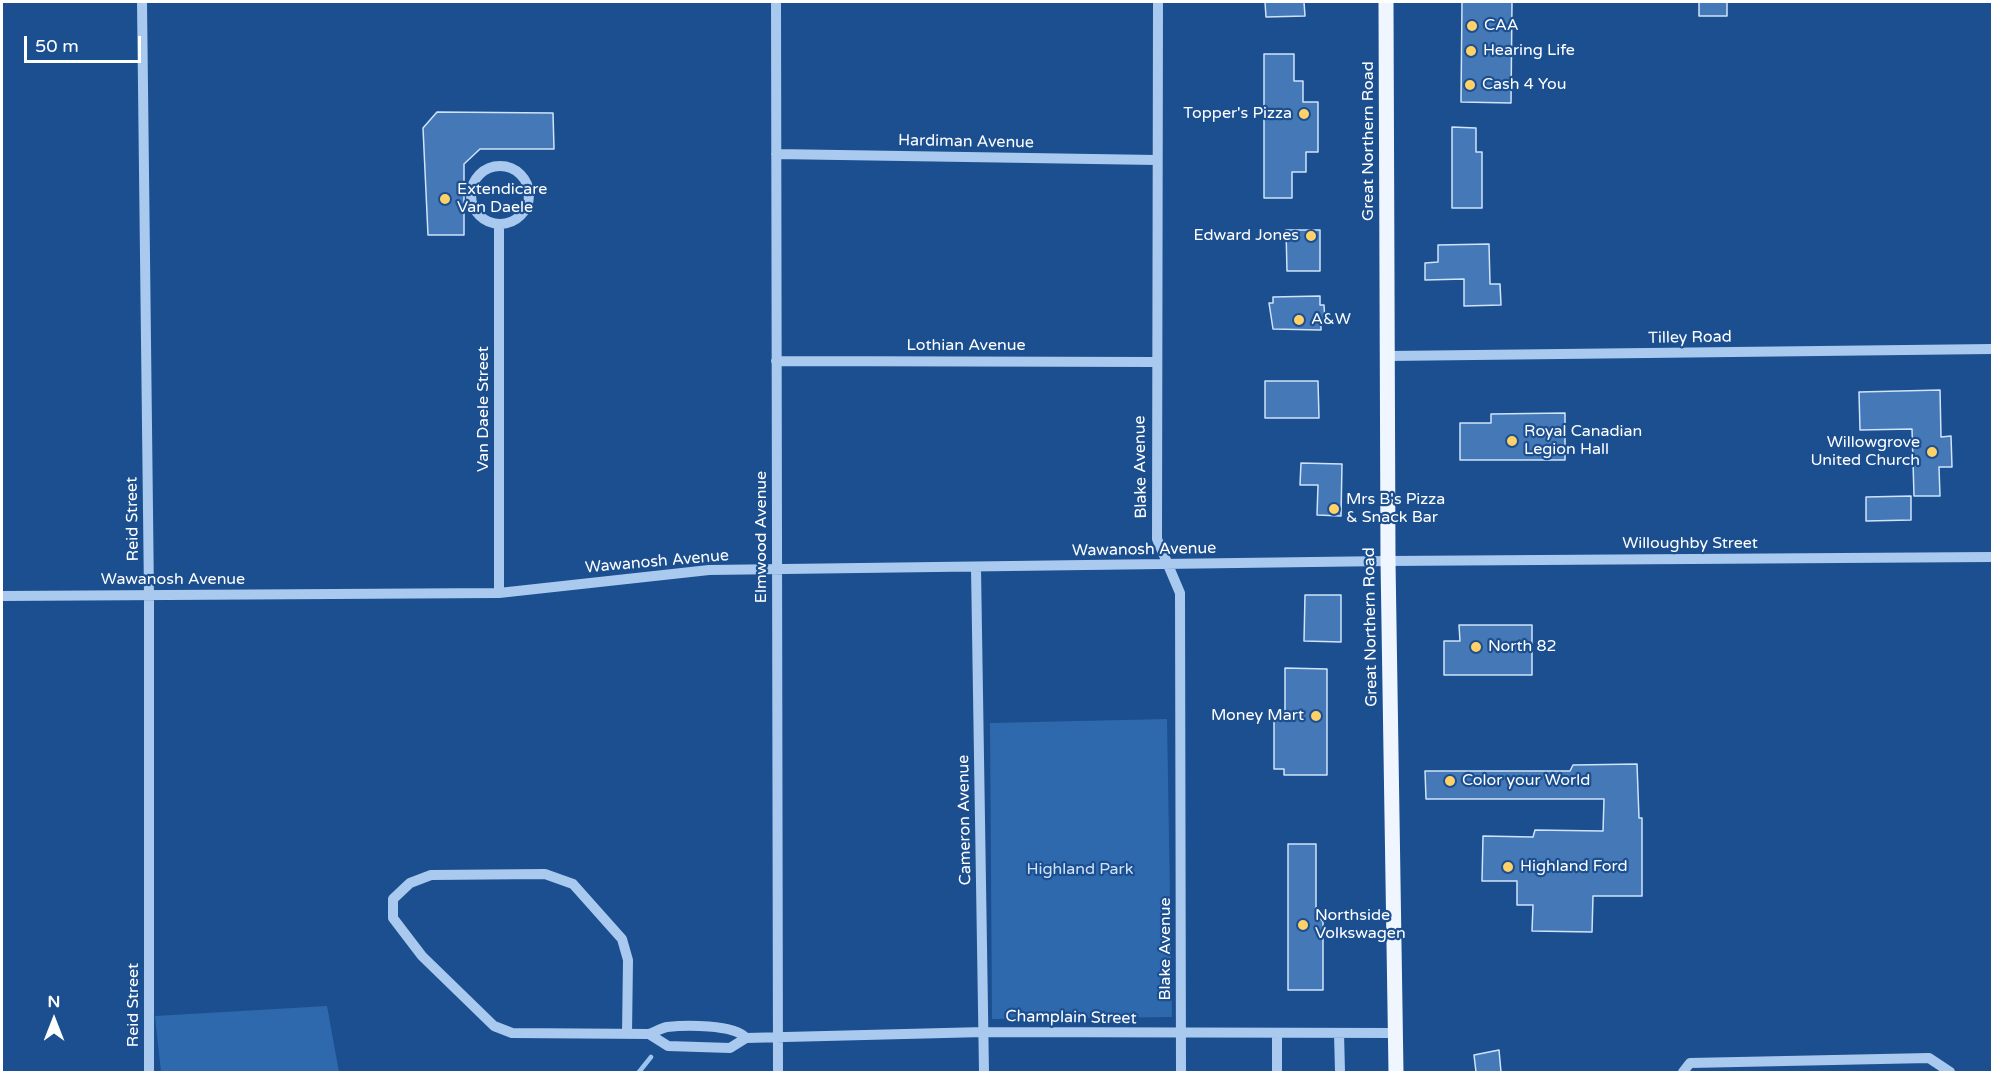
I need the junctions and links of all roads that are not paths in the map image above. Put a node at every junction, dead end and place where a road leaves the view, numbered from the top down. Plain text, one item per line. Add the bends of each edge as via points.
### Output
1 (142, 2) edge
2 (776, 2) edge
3 (1158, 2) edge
4 (1386, 2) edge
5 (776, 154) junction
6 (1156, 160) junction
7 (499, 224) junction
8 (1992, 349) edge
9 (1388, 356) junction
10 (776, 361) junction
11 (1155, 362) junction
12 (1992, 557) edge
13 (1388, 561) junction
14 (1167, 564) junction
15 (976, 567) junction
16 (777, 570) junction
17 (499, 593) junction
18 (149, 595) junction
19 (2, 596) edge
20 (984, 1032) junction
21 (1339, 1033) junction
22 (1396, 1033) junction
23 (627, 1034) junction
24 (650, 1034) junction
25 (1181, 1034) junction
26 (1277, 1034) junction
27 (778, 1036) junction
28 (746, 1038) junction
29 (149, 1072) edge
30 (778, 1072) edge
31 (984, 1072) edge
32 (1181, 1072) edge
33 (1277, 1072) edge
34 (1340, 1072) edge
35 (1396, 1072) edge
36 (1683, 1072) edge
37 (1950, 1072) edge

1 - 18 street, Reid Street
2 - 5 street, Elmwood Avenue
3 - 6 street, Blake Avenue
4 - 9 main road, Great Northern Road
5 - 6 street, Hardiman Avenue
5 - 10 street, Elmwood Avenue
6 - 11 street, Blake Avenue
7 - 7 street via 517,219 528,204 529,194 515,170 496,166 479,175 471,192 481,218
7 - 17 street, Van Daele Street
8 - 9 street, Tilley Road
9 - 13 main road, Great Northern Road
10 - 11 street, Lothian Avenue
10 - 16 street, Elmwood Avenue
11 - 14 street, Blake Avenue via 1157,539
12 - 13 street, Willoughby Street
13 - 14 street, Wawanosh Avenue
13 - 22 main road, Great Northern Road
14 - 15 street, Wawanosh Avenue
14 - 25 street, Blake Avenue via 1180,593
15 - 16 street, Wawanosh Avenue
15 - 20 street, Cameron Avenue
16 - 17 street, Wawanosh Avenue via 709,570
16 - 27 street, Elmwood Avenue
17 - 18 street, Wawanosh Avenue
18 - 19 street, Wawanosh Avenue
18 - 29 street, Reid Street
20 - 25 street, Champlain Street
20 - 27 street, Champlain Street
20 - 31 street, Cameron Avenue
21 - 22 street, Champlain Street
21 - 26 street, Champlain Street
21 - 34 street
22 - 35 main road, Great Northern Road
23 - 23 street, Champlain Street via 628,960 622,939 573,884 545,874 431,875 410,884 393,899 393,918 422,956 494,1026 512,1033
23 - 24 street, Champlain Street
24 - 28 street, Champlain Street via 665,1027 731,1028
24 - 28 street, Champlain Street via 668,1046 730,1048
25 - 26 street, Champlain Street
25 - 32 street, Blake Avenue
26 - 33 street
27 - 28 street, Champlain Street
27 - 30 street, Elmwood Avenue
36 - 37 street via 1690,1063 1929,1058

